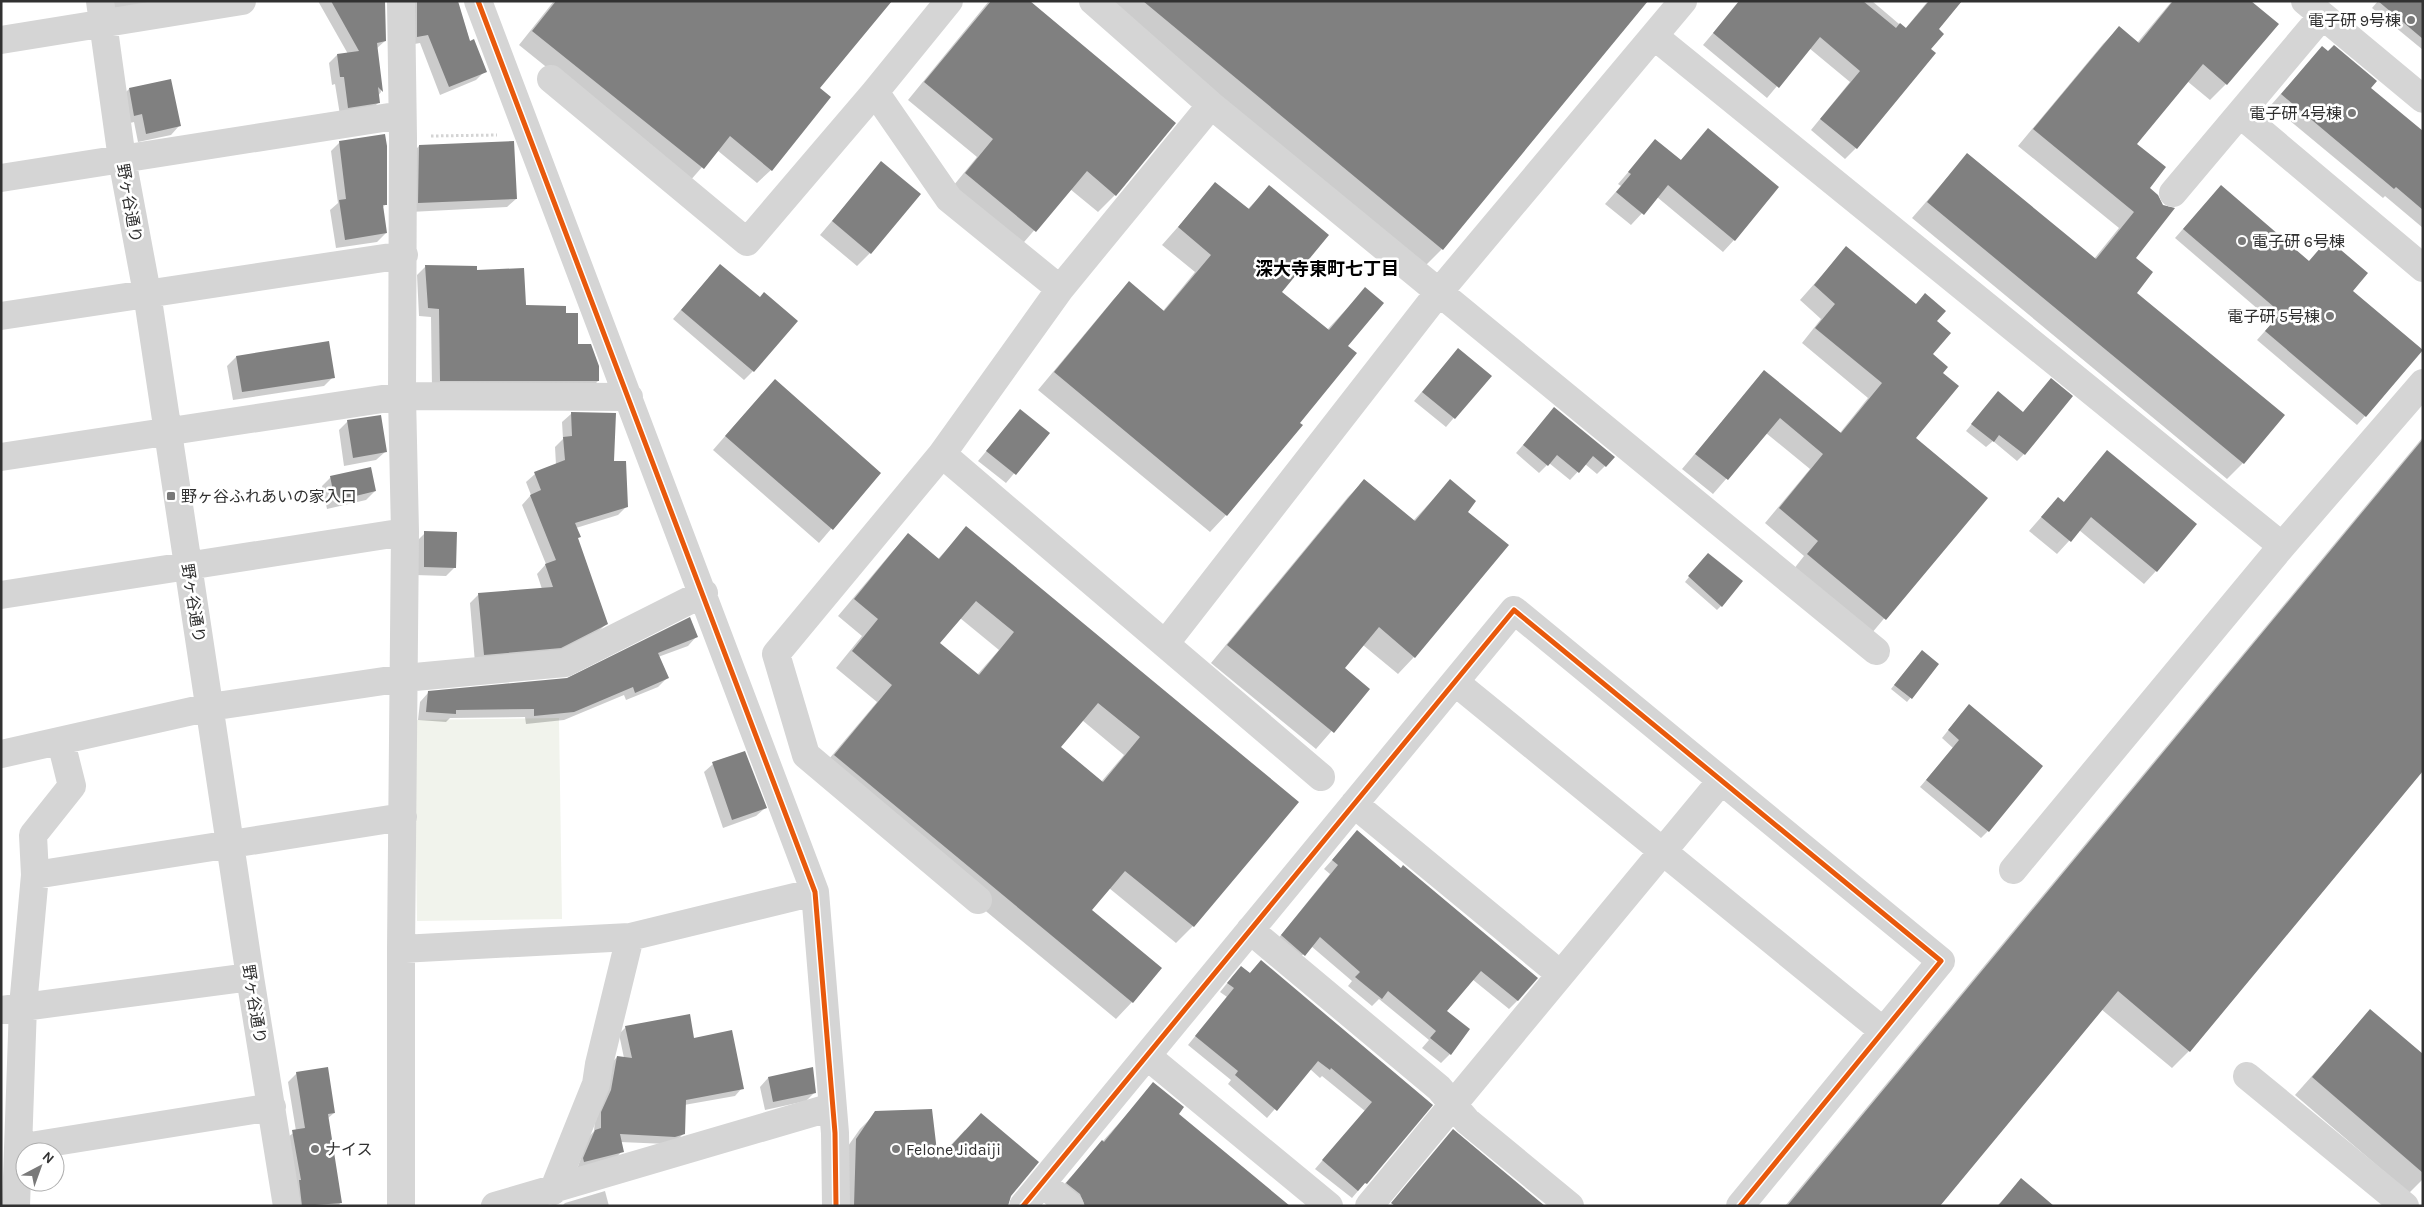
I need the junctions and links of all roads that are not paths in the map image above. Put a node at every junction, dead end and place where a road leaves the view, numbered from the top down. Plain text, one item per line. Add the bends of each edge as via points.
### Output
1 (242, 1) edge
2 (401, 1) edge
3 (478, 1) edge
4 (949, 1) edge
5 (1093, 1) edge
6 (1683, 1) edge
7 (2313, 9) edge
8 (101, 12) edge
9 (1654, 36) junction
10 (1, 40) edge
11 (551, 79) dead end
12 (875, 92) junction
13 (2423, 99) edge
14 (1211, 105) junction
15 (2240, 114) junction
16 (402, 126) junction
17 (122, 159) junction
18 (1, 178) edge
19 (2173, 192) dead end
20 (404, 255) junction
21 (2423, 268) edge
22 (1060, 289) junction
23 (1439, 292) junction
24 (147, 293) junction
25 (1, 316) edge
26 (2423, 382) edge
27 (402, 396) junction
28 (630, 397) junction
29 (167, 431) junction
30 (942, 454) junction
31 (1, 457) edge
32 (405, 532) junction
33 (2282, 546) junction
34 (189, 566) junction
35 (704, 593) junction
36 (1, 595) edge
37 (1165, 644) junction
38 (1876, 651) dead end
39 (404, 678) junction
40 (1455, 682) junction
41 (210, 706) junction
42 (61, 742) junction
43 (1, 754) edge
44 (1321, 777) dead end
45 (1721, 781) junction
46 (1354, 804) junction
47 (403, 817) junction
48 (232, 844) junction
49 (1662, 852) junction
50 (2013, 870) dead end
51 (35, 875) junction
52 (815, 892) junction
53 (978, 900) dead end
54 (1250, 930) junction
55 (630, 938) junction
56 (401, 949) junction
57 (1560, 974) junction
58 (250, 977) junction
59 (12, 1008) edge
60 (1883, 1031) junction
61 (1146, 1056) junction
62 (2247, 1076) dead end
63 (1452, 1104) junction
64 (272, 1107) junction
65 (832, 1107) junction
66 (18, 1142) edge
67 (55, 1142) edge
68 (1042, 1183) junction
69 (553, 1191) junction
70 (16, 1192) edge
71 (16, 1206) edge
72 (287, 1206) edge
73 (401, 1206) edge
74 (495, 1206) edge
75 (836, 1206) edge
76 (1024, 1206) edge
77 (1070, 1206) edge
78 (1329, 1206) edge
79 (1368, 1206) edge
80 (1570, 1206) edge
81 (1740, 1206) edge
82 (2405, 1206) edge

1 - 8 street
2 - 16 street
3 - 28 street
4 - 12 street
5 - 14 street
6 - 9 street
7 - 13 street
7 - 15 street
8 - 10 street
8 - 17 street, 野ヶ谷通り
9 - 23 street
9 - 33 street
11 - 12 street via 747,242
12 - 22 street via 949,199
14 - 22 street
14 - 23 street
15 - 19 street
15 - 21 street
16 - 17 street
16 - 20 street
17 - 18 street
17 - 24 street, 野ヶ谷通り
20 - 24 street
20 - 27 street
22 - 30 street
23 - 37 street
23 - 38 street
24 - 25 street
24 - 29 street, 野ヶ谷通り
26 - 33 street
27 - 28 street
27 - 29 street
27 - 32 street
28 - 35 street
29 - 31 street
29 - 34 street, 野ヶ谷通り
30 - 37 street
30 - 53 street via 776,654 806,755
32 - 34 street
32 - 39 street
33 - 50 street
34 - 36 street
34 - 41 street, 野ヶ谷通り
35 - 39 street via 565,663
35 - 52 street
37 - 44 street
39 - 41 street
39 - 47 street
40 - 45 street via 1514,610
40 - 46 street
40 - 49 street
41 - 42 street
41 - 48 street, 野ヶ谷通り
42 - 43 street
42 - 51 street via 72,786 33,835
45 - 49 street
45 - 60 street via 1941,961
46 - 54 street
46 - 57 street
47 - 48 street
47 - 56 street
48 - 51 street
48 - 58 street, 野ヶ谷通り
49 - 57 street
49 - 60 street
51 - 59 street
52 - 55 street
52 - 65 street
54 - 61 street
54 - 63 street via 1439,1088
55 - 56 street
55 - 69 street via 596,1084
56 - 73 street
57 - 63 street
58 - 59 street
58 - 64 street, 野ヶ谷通り
59 - 66 street
60 - 81 street
61 - 68 street
61 - 78 street
62 - 82 street
63 - 79 street
63 - 80 street via 1467,1121
64 - 67 street
64 - 72 street, 野ヶ谷通り
65 - 69 street
65 - 75 street
68 - 76 street
68 - 77 street
69 - 74 street
70 - 71 street

